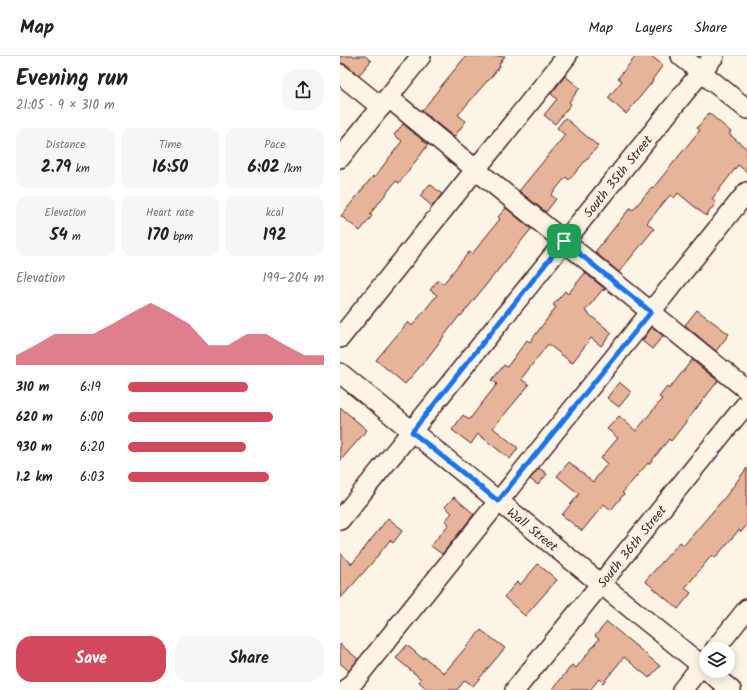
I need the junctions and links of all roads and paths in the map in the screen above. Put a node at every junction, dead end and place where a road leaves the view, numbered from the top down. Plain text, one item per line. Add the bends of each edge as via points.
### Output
1 (421, 56) edge
2 (567, 56) edge
3 (681, 56) edge
4 (714, 56) edge
5 (701, 72) junction
6 (340, 74) edge
7 (384, 102) junction
8 (747, 109) edge
9 (340, 158) edge
10 (475, 169) junction
11 (747, 192) edge
12 (564, 241) junction
13 (651, 312) junction
14 (340, 338) edge
15 (340, 373) edge
16 (747, 390) edge
17 (747, 403) edge
18 (412, 432) junction
19 (498, 501) junction
20 (340, 520) edge
21 (601, 585) junction
22 (747, 609) edge
23 (721, 642) edge
24 (699, 661) edge
25 (699, 672) edge
26 (718, 678) edge
27 (347, 690) edge
28 (515, 690) edge
29 (682, 690) edge
30 (731, 690) edge

1 - 7 street
2 - 10 street
3 - 5 street
4 - 5 street, South 35th Street
5 - 8 street
5 - 12 street, South 35th Street
6 - 7 street
7 - 9 street
7 - 10 street
10 - 12 street
10 - 14 street
11 - 13 street
12 - 13 street
12 - 18 street, South 35th Street
13 - 16 street
13 - 19 street
15 - 18 street, Wall Street
17 - 21 street, South 36th Street
18 - 19 street, Wall Street
18 - 20 street, South 35th Street
19 - 21 street, Wall Street
19 - 27 street
21 - 24 street, Wall Street
21 - 28 street, South 36th Street
22 - 23 street
25 - 29 street
26 - 30 street, Wall Street

